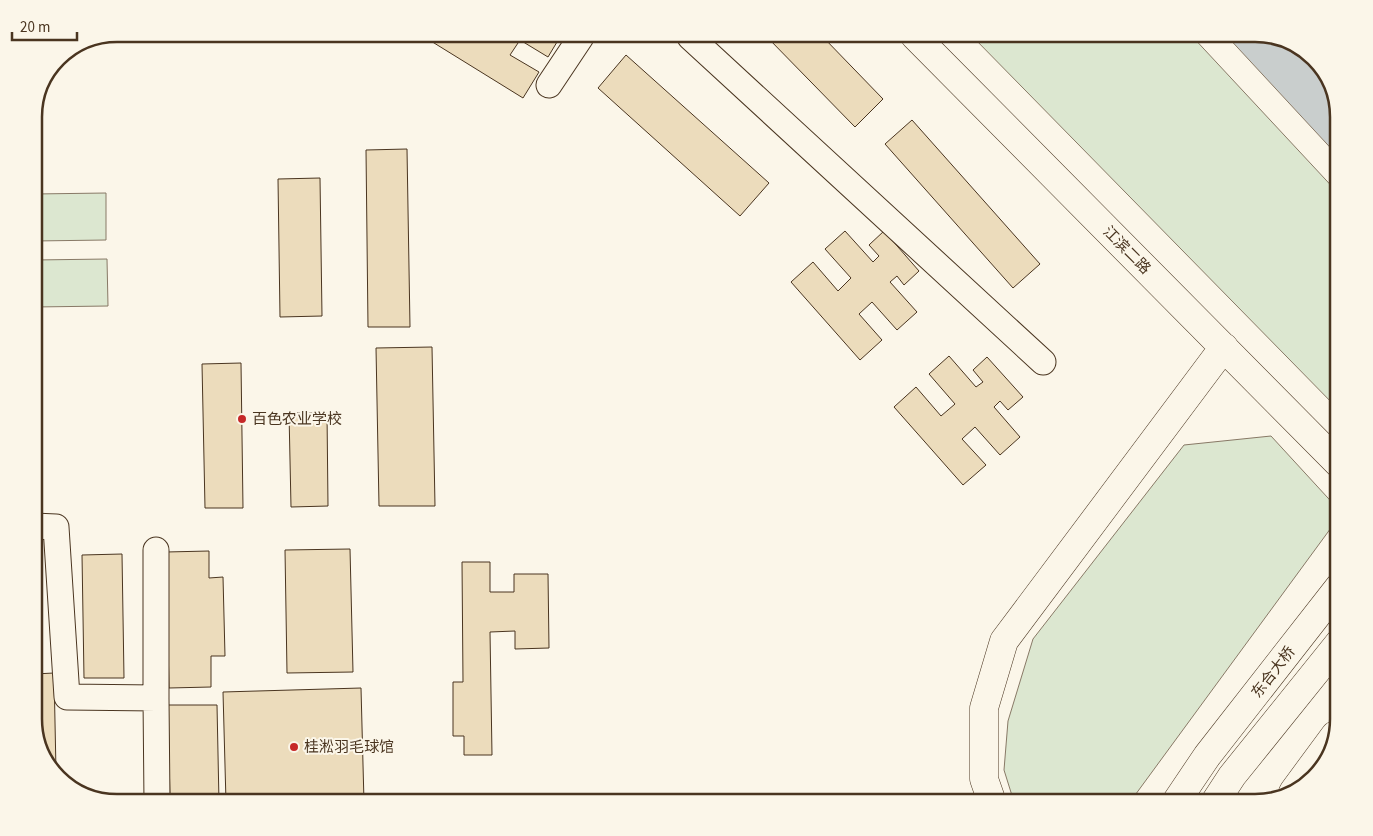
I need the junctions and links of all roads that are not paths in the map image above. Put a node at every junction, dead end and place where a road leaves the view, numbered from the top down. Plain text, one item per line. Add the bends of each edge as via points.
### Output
1 (578, 42) edge
2 (695, 42) edge
3 (921, 42) edge
4 (549, 85) dead end
5 (1224, 347) junction
6 (1043, 362) dead end
7 (1330, 455) edge
8 (43, 526) edge
9 (156, 550) dead end
10 (1330, 599) edge
11 (1330, 654) edge
12 (156, 698) junction
13 (1321, 753) edge
14 (1306, 774) edge
15 (157, 794) edge
16 (989, 794) edge
17 (1181, 794) edge
18 (1220, 794) edge

1 - 4 lane
2 - 6 lane
3 - 5 main road, 江滨二路
5 - 7 main road, 江滨二路
5 - 16 main road via 1004,641 984,708 984,779
8 - 12 lane via 56,527 68,697
9 - 12 lane
10 - 17 main road, 东合大桥 via 1207,756
11 - 18 main road
12 - 15 lane
13 - 14 main road

